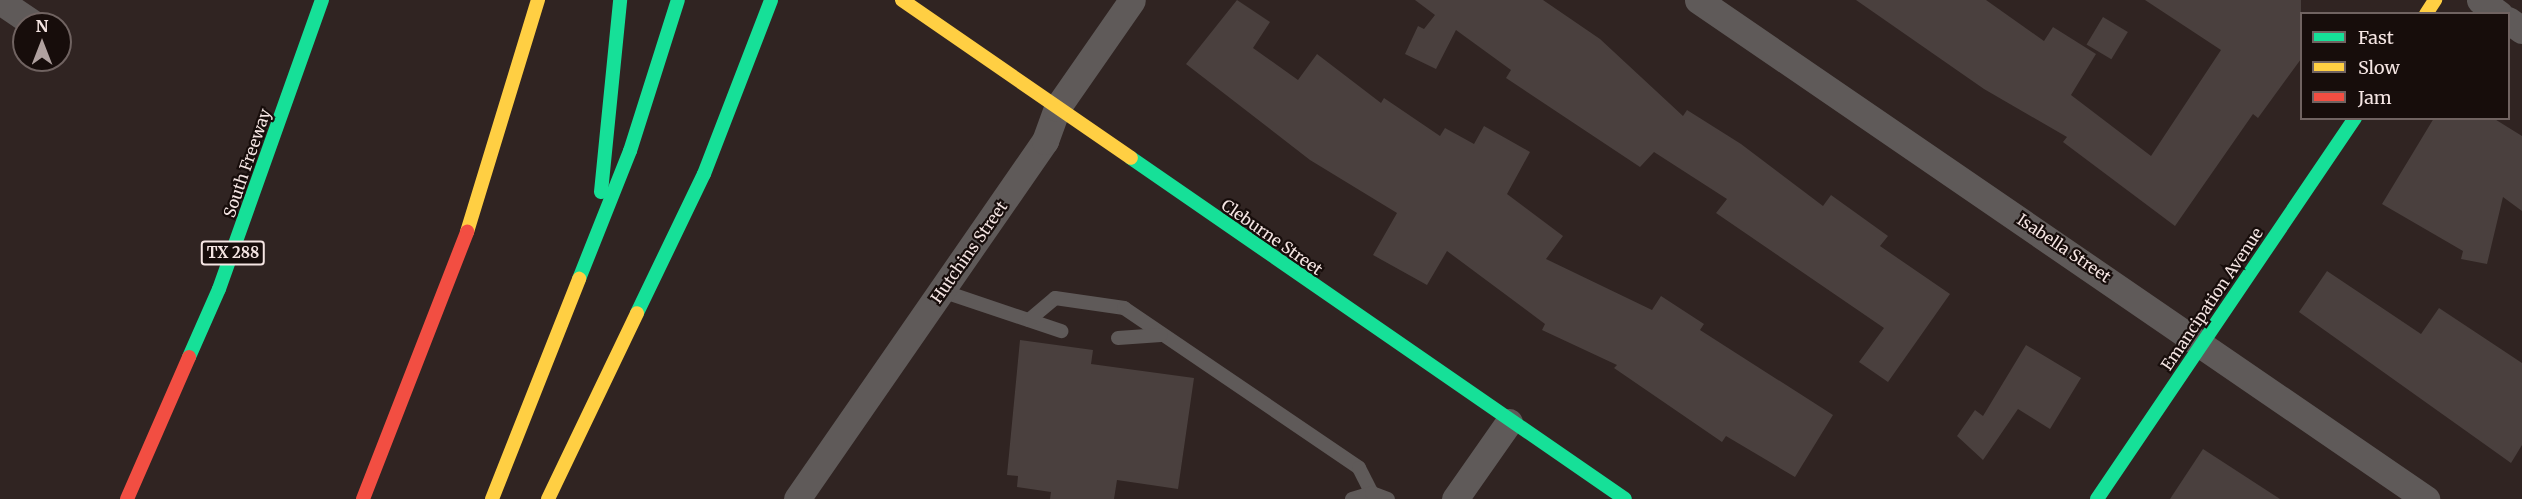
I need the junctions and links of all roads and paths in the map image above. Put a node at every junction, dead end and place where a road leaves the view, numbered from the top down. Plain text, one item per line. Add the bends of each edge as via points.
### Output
1 (322, 0) edge
2 (538, 0) edge
3 (621, 0) edge
4 (771, 0) edge
5 (902, 0) edge
6 (1132, 0) edge
7 (1698, 0) edge
8 (2480, 0) edge
9 (0, 1) edge
10 (677, 1) edge
11 (16, 12) edge
12 (2496, 12) edge
13 (1057, 108) junction
14 (2354, 120) edge
15 (598, 224) junction
16 (942, 291) junction
17 (1029, 320) junction
18 (1060, 331) dead end
19 (1161, 335) junction
20 (1118, 338) dead end
21 (2203, 342) junction
22 (1509, 422) junction
23 (1372, 493) junction
24 (1620, 498) edge
25 (127, 499) edge
26 (363, 499) edge
27 (492, 499) edge
28 (548, 499) edge
29 (797, 499) edge
30 (1352, 499) edge
31 (1388, 499) edge
32 (1455, 499) edge
33 (2097, 499) edge
34 (2426, 499) edge

1 - 25 main road, South Freeway / TX 288 via 219,289
2 - 26 main road via 455,273
3 - 15 main road
4 - 28 main road via 753,52 649,297
5 - 13 main road, Cleburne Street
6 - 13 street, Hutchins Street
7 - 21 street, Isabella Street
8 - 12 street
9 - 11 street
10 - 15 main road via 645,111
13 - 16 street, Hutchins Street via 1045,141
13 - 22 main road, Cleburne Street
14 - 21 main road, Emancipation Avenue
15 - 27 main road
16 - 17 lane
16 - 29 street, Hutchins Street
17 - 18 lane
17 - 19 lane via 1055,298 1124,308
19 - 20 lane
19 - 23 lane via 1359,468
21 - 33 main road, Emancipation Avenue
21 - 34 street, Isabella Street
22 - 24 main road, Cleburne Street
22 - 32 street
23 - 30 lane
23 - 31 lane

